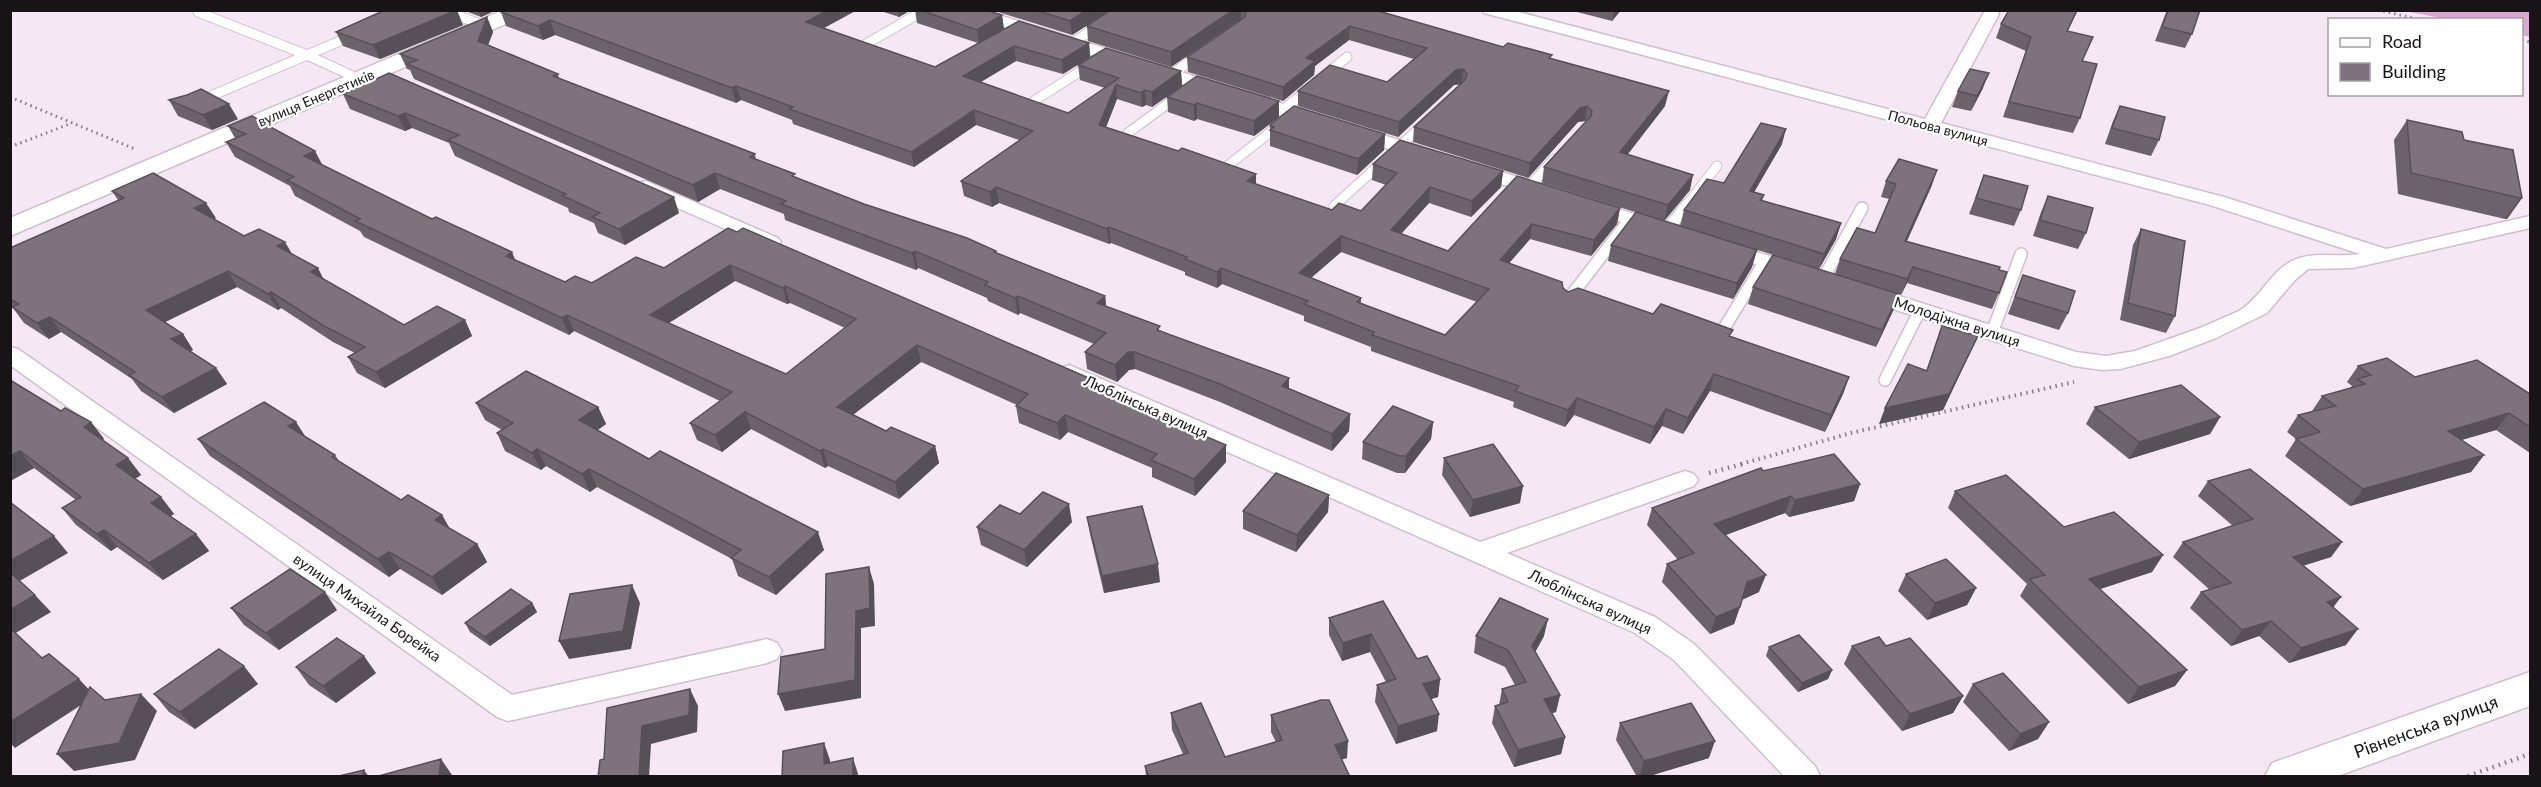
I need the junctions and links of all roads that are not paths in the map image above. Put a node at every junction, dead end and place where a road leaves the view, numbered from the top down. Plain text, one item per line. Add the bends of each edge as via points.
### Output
1 (444, 10) edge
2 (522, 10) edge
3 (925, 10) edge
4 (1122, 10) edge
5 (1490, 10) edge
6 (198, 12) dead end
7 (974, 12) edge
8 (1990, 14) dead end
9 (485, 26) junction
10 (359, 33) edge
11 (866, 44) edge
12 (1071, 44) junction
13 (1206, 50) edge
14 (307, 55) junction
15 (1106, 55) junction
16 (1347, 57) dead end
17 (369, 75) junction
18 (1171, 75) junction
19 (405, 83) edge
20 (1197, 83) junction
21 (1035, 101) edge
22 (193, 104) edge
23 (1289, 112) junction
24 (1434, 114) edge
25 (1929, 126) junction
26 (1128, 133) edge
27 (1401, 147) junction
28 (1560, 152) edge
29 (1717, 166) dead end
30 (1226, 167) edge
31 (629, 180) edge
32 (1517, 186) junction
33 (1334, 206) edge
34 (1862, 208) dead end
35 (1630, 219) junction
36 (2530, 222) edge
37 (10, 228) edge
38 (1667, 230) junction
39 (791, 251) edge
40 (2021, 254) dead end
41 (2384, 256) junction
42 (1765, 261) junction
43 (1822, 279) junction
44 (1567, 301) edge
45 (1920, 310) junction
46 (1992, 333) junction
47 (1720, 335) edge
48 (10, 354) edge
49 (1051, 365) edge
50 (1885, 380) dead end
51 (1685, 480) road end
52 (1480, 552) junction
53 (767, 651) dead end
54 (2530, 689) edge
55 (1804, 777) edge
56 (2287, 777) edge

1 - 9 lane
2 - 9 street, вулиця Енергетиків
3 - 11 lane
4 - 12 lane
5 - 25 street, Польова вулиця
6 - 14 lane
7 - 12 street, Молодіжна вулиця via 1015,30
8 - 25 street
9 - 17 street, вулиця Енергетиків
10 - 14 lane
12 - 15 street, Молодіжна вулиця
13 - 18 lane
14 - 17 lane
14 - 22 lane
15 - 18 street, Молодіжна вулиця
15 - 21 lane
16 - 23 lane
17 - 19 street
17 - 37 street, вулиця Енергетиків
18 - 20 street, Молодіжна вулиця
20 - 23 street, Молодіжна вулиця
20 - 26 lane
23 - 27 street, Молодіжна вулиця
23 - 30 lane
24 - 27 lane
25 - 41 street, Польова вулиця via 2217,201
27 - 32 street, Молодіжна вулиця
27 - 33 lane
28 - 32 lane
29 - 38 lane
31 - 39 street
32 - 35 street, Молодіжна вулиця
34 - 43 lane
35 - 38 street, Молодіжна вулиця
35 - 44 lane
36 - 41 street
38 - 42 street, Молодіжна вулиця
40 - 46 lane
41 - 46 street, Молодіжна вулиця via 2342,264 2302,264 2291,270 2260,307 2222,328 2107,363 2074,358
42 - 43 street, Молодіжна вулиця
42 - 47 lane
43 - 45 street, Молодіжна вулиця
45 - 46 street, Молодіжна вулиця
45 - 50 lane
48 - 53 street, вулиця Михайла Борейка via 508,708
49 - 52 street, Люблінська вулиця
51 - 52 street
52 - 55 street, Люблінська вулиця via 1646,625 1684,652
54 - 56 main road, Рівненська вулиця

